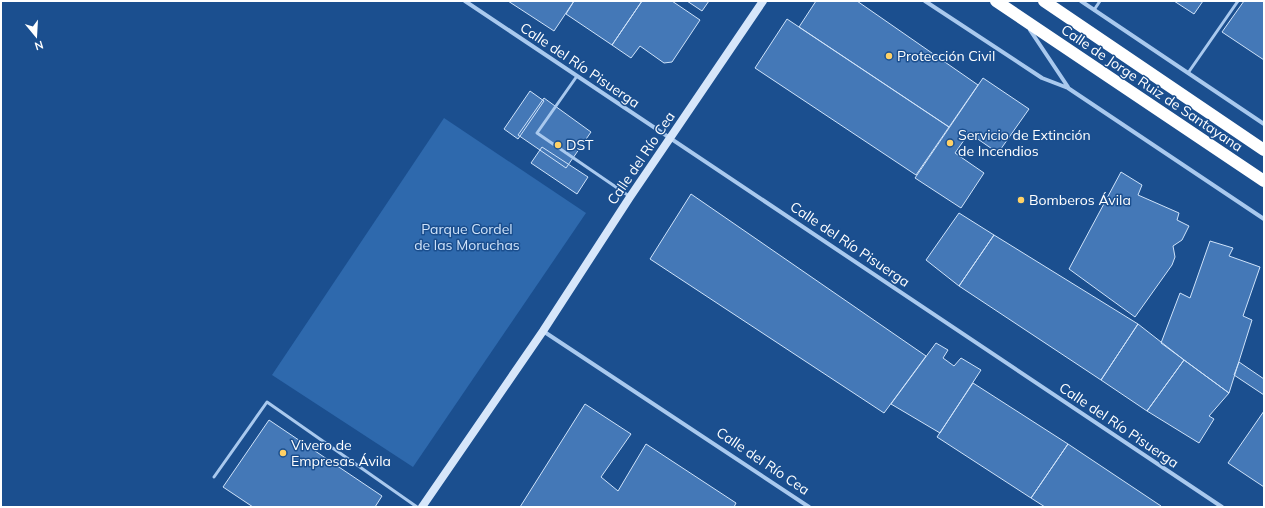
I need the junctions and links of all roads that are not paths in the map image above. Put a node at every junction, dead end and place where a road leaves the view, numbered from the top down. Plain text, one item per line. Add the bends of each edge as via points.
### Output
1 (465, 1) edge
2 (763, 1) edge
3 (925, 1) edge
4 (996, 1) edge
5 (1044, 1) edge
6 (1081, 1) edge
7 (1100, 1) edge
8 (1238, 1) edge
9 (1094, 10) junction
10 (1024, 19) junction
11 (1188, 73) junction
12 (577, 76) junction
13 (1068, 88) junction
14 (1264, 124) edge
15 (671, 138) junction
16 (1264, 150) edge
17 (1264, 181) edge
18 (630, 197) junction
19 (1264, 219) edge
20 (543, 331) junction
21 (214, 477) dead end
22 (417, 507) edge
23 (422, 507) edge
24 (809, 507) edge
25 (1222, 507) edge

1 - 12 street, Calle del Río Pisuerga
2 - 15 street, Calle del Río Cea
3 - 13 street, Calle de Jorge Ruiz de Santayana via 1042,78
4 - 10 highway, Calle de Jorge Ruiz de Santayana
5 - 16 highway, Calle de Jorge Ruiz de Santayana
6 - 9 street
7 - 9 lane
8 - 11 lane
9 - 11 street
10 - 13 street, Calle de Jorge Ruiz de Santayana
10 - 17 highway, Calle de Jorge Ruiz de Santayana
11 - 14 street
12 - 15 street, Calle del Río Pisuerga
12 - 18 lane via 537,133
13 - 19 street, Calle de Jorge Ruiz de Santayana
15 - 18 street, Calle del Río Cea
15 - 25 street, Calle del Río Pisuerga
18 - 20 street, Calle del Río Cea
20 - 23 street, Calle del Río Cea
20 - 24 street, Calle del Río Cea
21 - 22 lane via 267,402

